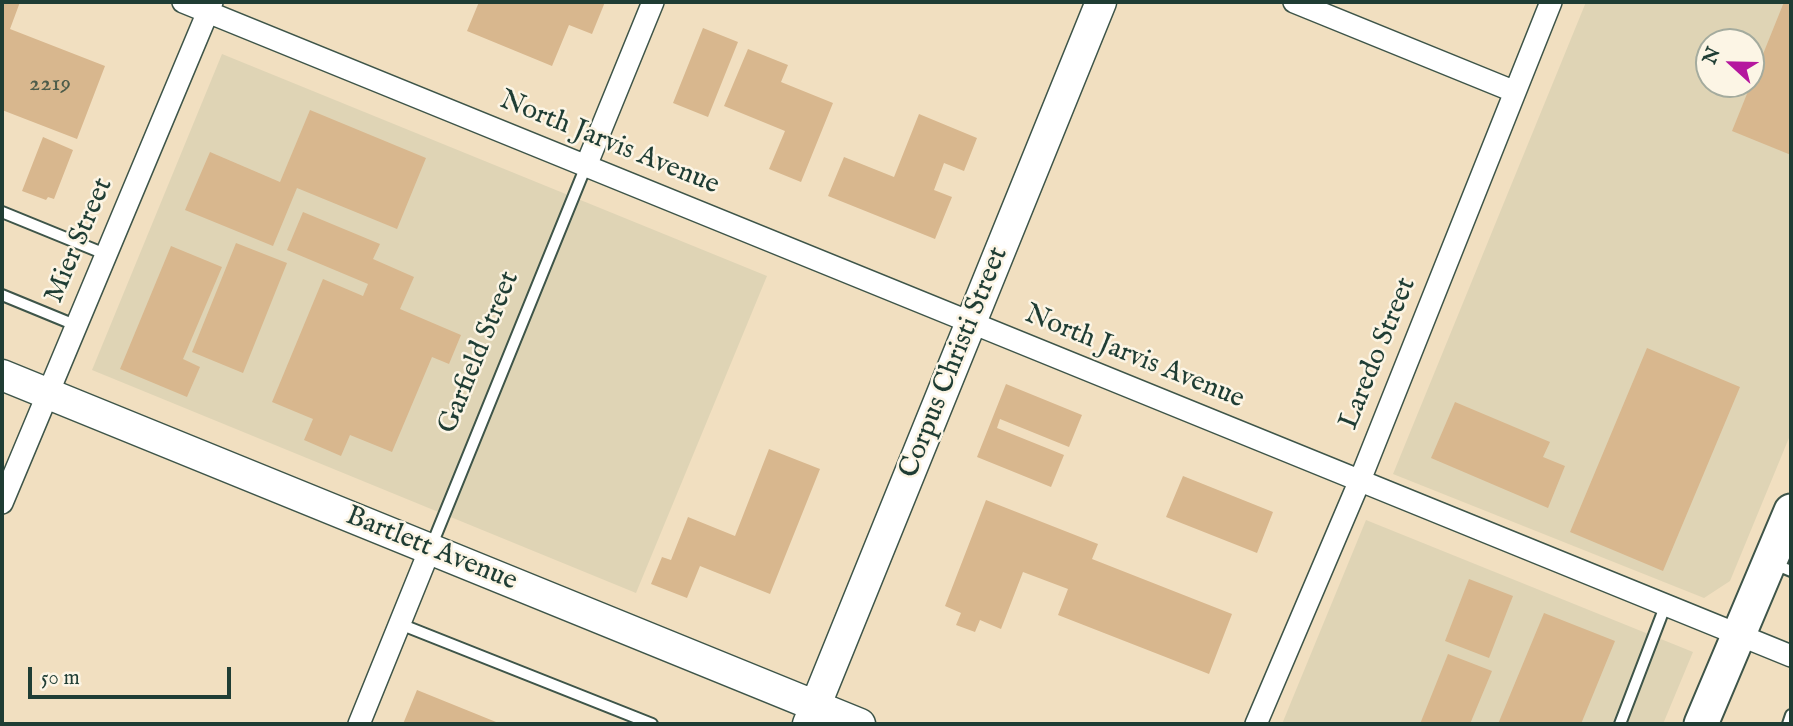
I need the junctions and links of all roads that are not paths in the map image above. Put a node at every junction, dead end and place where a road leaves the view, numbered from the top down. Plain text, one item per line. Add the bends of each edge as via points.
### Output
1 (183, 2) edge
2 (653, 2) edge
3 (1101, 2) edge
4 (1294, 2) edge
5 (1551, 2) edge
6 (210, 7) edge
7 (1513, 91) junction
8 (586, 166) junction
9 (2, 212) edge
10 (105, 254) junction
11 (2, 295) edge
12 (971, 322) junction
13 (75, 325) junction
14 (2, 375) edge
15 (46, 393) junction
16 (1360, 480) junction
17 (2, 503) edge
18 (1791, 511) edge
19 (430, 550) junction
20 (1780, 566) edge
21 (1666, 604) junction
22 (400, 624) junction
23 (1738, 633) junction
24 (1791, 656) edge
25 (811, 715) edge
26 (359, 724) edge
27 (652, 724) edge
28 (860, 724) edge
29 (1256, 724) edge
30 (1620, 724) edge
31 (1701, 724) edge

1 - 6 street, North Jarvis Avenue
2 - 8 street, Garfield Street
3 - 12 main road, Corpus Christi Street
4 - 7 street
5 - 7 street, Laredo Street
6 - 8 street, North Jarvis Avenue
6 - 10 street, Mier Street
7 - 16 street, Laredo Street
8 - 12 street, North Jarvis Avenue
8 - 19 lane, Garfield Street
9 - 10 lane
10 - 13 street, Mier Street
11 - 13 lane
12 - 16 street, North Jarvis Avenue
12 - 25 main road, Corpus Christi Street
13 - 15 street, Mier Street
14 - 15 main road, Bartlett Avenue
15 - 17 street, Mier Street
15 - 19 main road, Bartlett Avenue
16 - 21 street, North Jarvis Avenue
16 - 29 street, Laredo Street
18 - 20 main road
19 - 22 street, Garfield Street
19 - 25 main road, Bartlett Avenue
20 - 23 main road
21 - 23 street, North Jarvis Avenue
21 - 30 lane
22 - 26 street, Garfield Street
22 - 27 lane
23 - 24 street, North Jarvis Avenue
23 - 31 main road
25 - 28 main road, Bartlett Avenue

